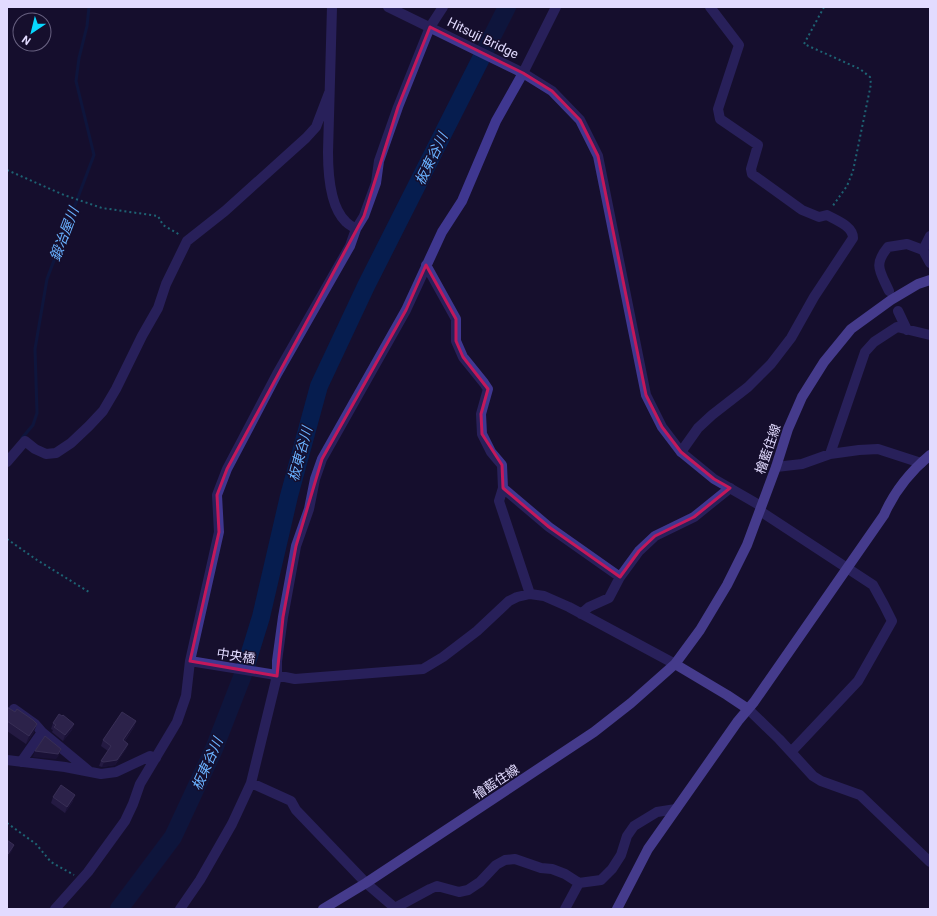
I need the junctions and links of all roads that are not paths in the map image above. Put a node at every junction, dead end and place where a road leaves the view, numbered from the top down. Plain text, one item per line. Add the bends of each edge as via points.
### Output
1 (332, 7) edge
2 (388, 7) edge
3 (443, 7) edge
4 (556, 7) edge
5 (710, 7) edge
6 (430, 27) junction
7 (524, 73) junction
8 (329, 93) junction
9 (356, 229) junction
10 (930, 236) edge
11 (923, 250) junction
12 (930, 263) edge
13 (426, 265) junction
14 (930, 280) edge
15 (889, 291) dead end
16 (898, 311) dead end
17 (907, 330) junction
18 (930, 335) edge
19 (681, 452) junction
20 (830, 454) junction
21 (930, 455) edge
22 (7, 462) edge
23 (921, 463) junction
24 (776, 467) junction
25 (503, 488) junction
26 (730, 488) junction
27 (761, 508) junction
28 (848, 568) junction
29 (620, 577) junction
30 (530, 594) junction
31 (581, 614) junction
32 (194, 662) junction
33 (675, 664) junction
34 (273, 675) junction
35 (14, 709) dead end
36 (748, 709) junction
37 (42, 732) junction
38 (791, 752) junction
39 (156, 758) junction
40 (7, 760) edge
41 (22, 762) junction
42 (91, 773) junction
43 (251, 783) junction
44 (676, 809) junction
45 (930, 862) edge
46 (366, 883) junction
47 (579, 883) junction
48 (394, 908) edge
49 (54, 909) edge
50 (180, 909) edge
51 (323, 909) edge
52 (565, 909) edge
53 (617, 909) edge

1 - 8 street
2 - 6 street, Hitsuji Bridge
3 - 6 street
4 - 7 street
5 - 19 street via 739,45 718,109 720,119 758,145 752,174 802,210 819,217 827,215 849,228 853,238 814,297 791,338 771,364 748,387 698,428
6 - 7 street, Hitsuji Bridge
6 - 9 street via 379,161 376,183 364,216
7 - 13 street via 496,121 462,201 442,232
7 - 19 street, Hitsuji Bridge via 552,91 580,120 598,156 646,395 662,427
8 - 9 street via 328,175 336,207 345,221
8 - 22 street via 316,127 306,138 225,211 187,241 166,284 158,308 103,411 71,443 56,453 46,454 25,441
9 - 32 street via 350,246 277,374 227,469 218,495 219,532
10 - 11 street
11 - 12 street
11 - 15 street via 907,244 888,247 881,256 878,266
13 - 25 street via 456,319 456,342 463,356 488,389 481,414 482,434 491,452 502,465
13 - 34 street via 406,310 322,459 296,546
14 - 24 main road, 檜藍住線 via 891,300 851,329 824,362 802,397
16 - 17 street
17 - 18 street
17 - 20 street via 898,327 874,342 865,352
19 - 26 street, Hitsuji Bridge via 714,480
20 - 23 street via 878,449
20 - 24 street via 802,464
21 - 23 main road
23 - 28 main road via 904,481
24 - 27 main road, 檜藍住線
25 - 29 street via 549,527
25 - 30 street via 499,501
26 - 27 street, Hitsuji Bridge
26 - 29 street via 694,517 656,536 638,551
27 - 28 street, Hitsuji Bridge
27 - 33 main road, 檜藍住線 via 747,545 727,585 700,630
28 - 36 main road
28 - 38 street, Hitsuji Bridge via 873,585 892,621 858,681
29 - 31 street via 609,598
30 - 31 street via 544,596
30 - 34 street, 中央橋 via 509,601 477,631 443,657 422,669 294,679
31 - 33 street
32 - 34 street, 中央橋
32 - 39 street via 177,722
33 - 36 main road
33 - 46 main road, 檜藍住線 via 594,732
34 - 43 street
35 - 37 street
36 - 38 street
36 - 44 main road
37 - 41 street
37 - 42 street
38 - 45 street via 821,781 860,795
39 - 42 street via 150,756 116,772
39 - 49 street via 140,784 125,821 81,880
40 - 41 street
41 - 42 street
43 - 46 street via 291,801 296,810
43 - 50 street via 232,824
44 - 47 street via 657,812 634,826 612,869 601,880
44 - 53 main road via 648,849
46 - 48 street
46 - 51 main road, 檜藍住線
47 - 48 street via 552,869 514,859 505,860 468,890 460,892 437,886
47 - 52 street

